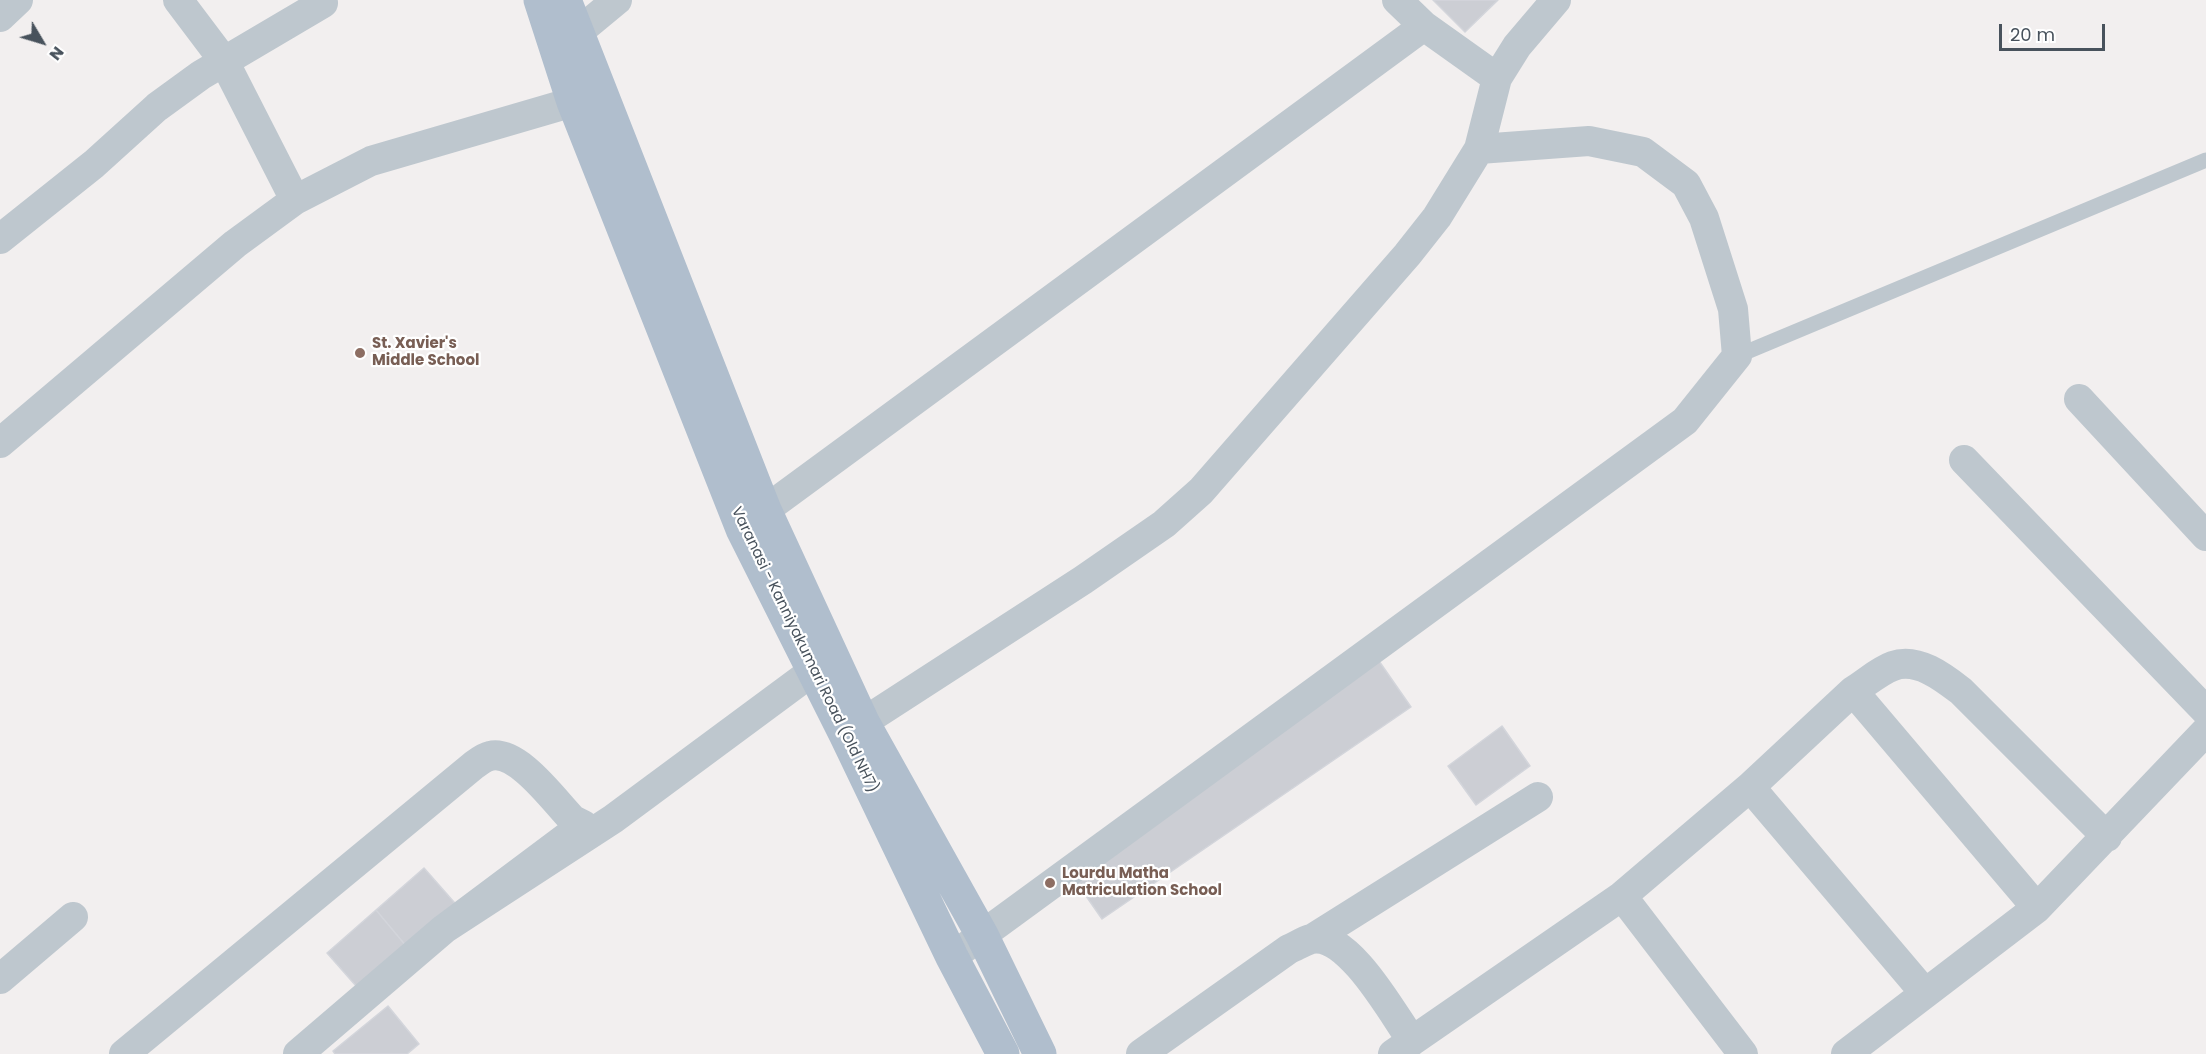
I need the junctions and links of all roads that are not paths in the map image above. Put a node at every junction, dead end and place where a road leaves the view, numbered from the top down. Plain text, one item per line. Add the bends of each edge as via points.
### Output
1 (18, 0) edge
2 (178, 0) edge
3 (540, 0) edge
4 (565, 0) edge
5 (617, 0) edge
6 (1397, 0) edge
7 (1556, 0) edge
8 (323, 3) dead end
9 (0, 17) edge
10 (1424, 26) junction
11 (567, 42) junction
12 (224, 62) junction
13 (1497, 78) junction
14 (573, 102) junction
15 (1479, 150) junction
16 (2206, 160) edge
17 (296, 200) junction
18 (0, 239) edge
19 (1737, 356) junction
20 (2079, 399) dead end
21 (0, 443) edge
22 (1964, 460) dead end
23 (765, 510) junction
24 (2206, 536) edge
25 (813, 671) junction
26 (1853, 691) junction
27 (2206, 711) edge
28 (854, 728) junction
29 (2206, 731) edge
30 (1750, 787) junction
31 (1538, 797) dead end
32 (2107, 837) junction
33 (1622, 896) junction
34 (2037, 908) junction
35 (73, 917) dead end
36 (444, 929) junction
37 (982, 935) junction
38 (1312, 939) junction
39 (952, 957) junction
40 (0, 979) edge
41 (1924, 992) junction
42 (1402, 1047) edge
43 (124, 1054) edge
44 (298, 1054) edge
45 (1004, 1054) edge
46 (1040, 1054) edge
47 (1141, 1054) edge
48 (1743, 1054) edge
49 (1846, 1054) edge

1 - 9 street
2 - 12 street
3 - 11 main road, Varanasi - Kanniyakumari Road (Old NH7)
4 - 11 main road
5 - 11 street
6 - 10 street
7 - 13 street via 1517,46
8 - 12 street
10 - 13 street
10 - 23 street
11 - 14 main road, Varanasi - Kanniyakumari Road (Old NH7)
11 - 23 main road
12 - 17 street
12 - 18 street via 157,107 94,164
13 - 15 street
14 - 17 street via 371,161
14 - 25 main road, Varanasi - Kanniyakumari Road (Old NH7) via 742,529
15 - 19 street via 1588,141 1643,152 1686,184 1704,218 1733,309
15 - 28 street via 1437,217 1407,255 1201,491 1164,524 1083,580
16 - 19 lane
17 - 21 street via 235,244
19 - 37 street via 1685,421
20 - 24 street
22 - 27 street
23 - 28 main road
25 - 28 main road, Varanasi - Kanniyakumari Road (Old NH7)
25 - 36 street via 613,819
26 - 30 street
26 - 32 street via 1894,665 1936,672 1961,691
26 - 34 street
28 - 37 main road
28 - 39 main road, Varanasi - Kanniyakumari Road (Old NH7)
29 - 32 street
30 - 33 street
30 - 41 street
31 - 38 street
32 - 34 street
33 - 42 street
33 - 48 street
34 - 41 street
35 - 40 street
36 - 43 street via 583,825 573,820 510,758 491,755 474,765
36 - 44 street
37 - 39 street
37 - 46 main road
38 - 42 street via 1336,943 1352,956
38 - 47 street via 1289,949
39 - 45 main road, Varanasi - Kanniyakumari Road (Old NH7)
41 - 49 street

